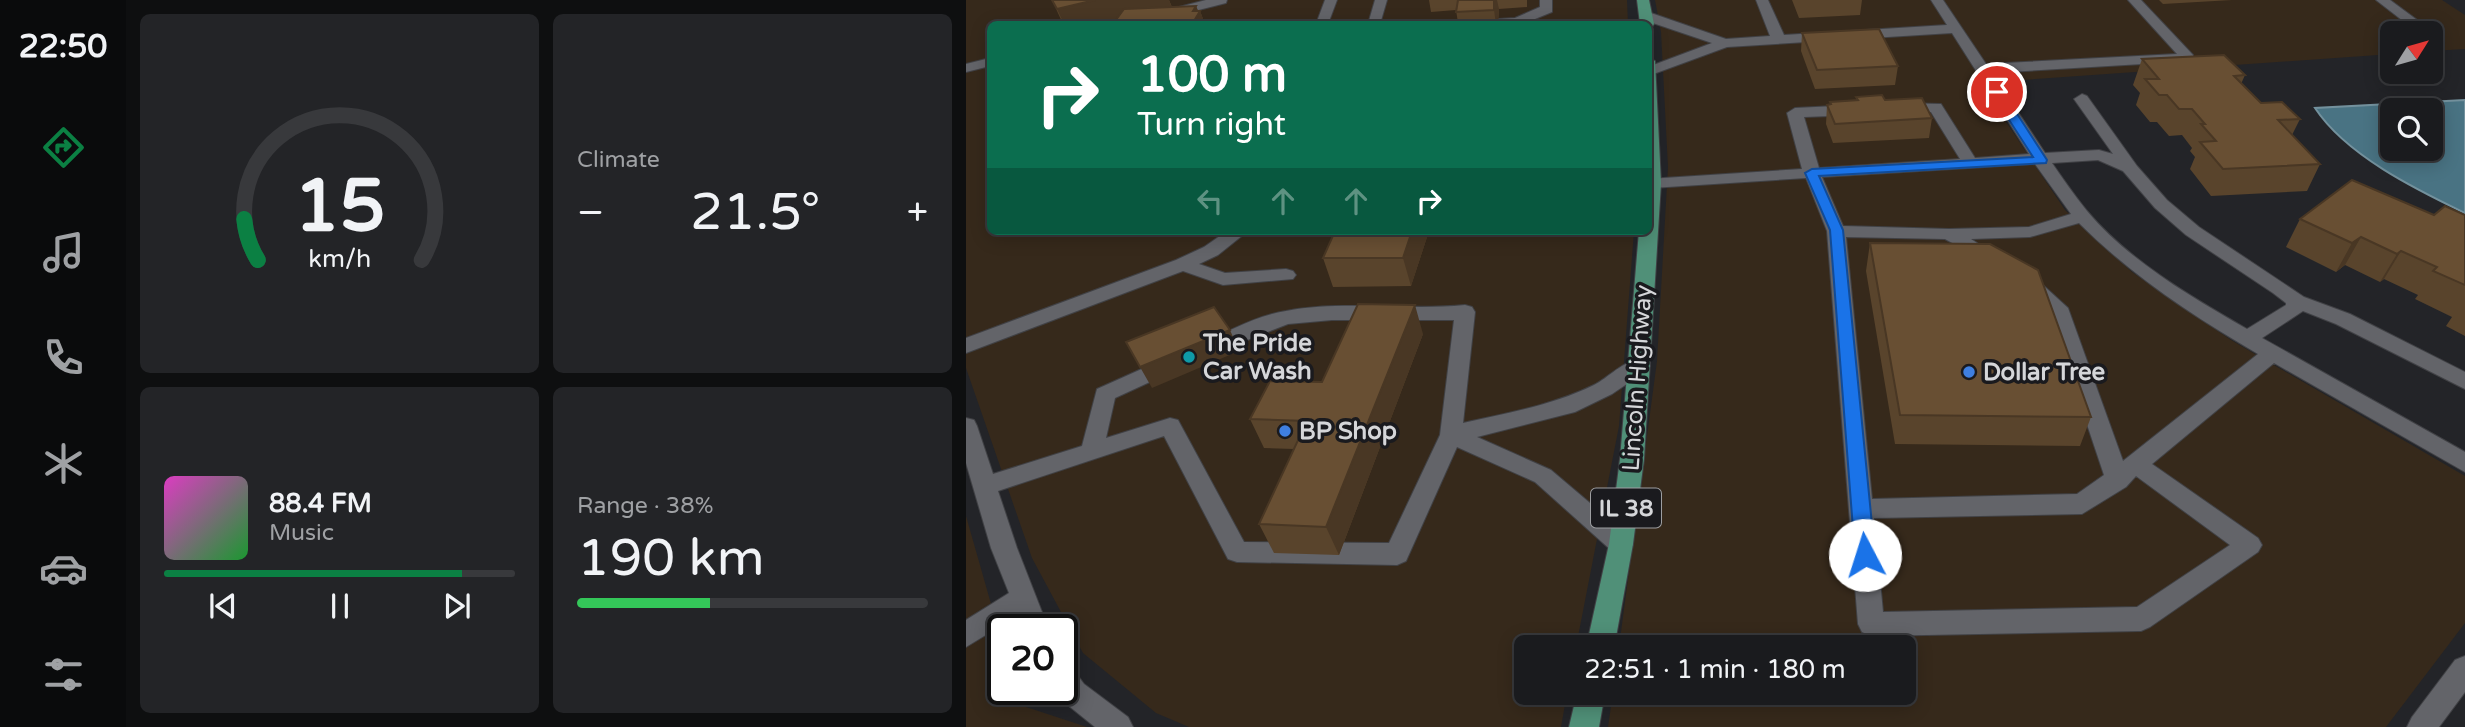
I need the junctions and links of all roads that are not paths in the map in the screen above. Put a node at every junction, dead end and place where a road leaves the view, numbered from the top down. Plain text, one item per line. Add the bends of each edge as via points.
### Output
1 (1221, 0) edge
2 (1331, 0) edge
3 (1381, 0) edge
4 (1546, 0) edge
5 (1643, 0) edge
6 (1762, 0) edge
7 (1937, 0) edge
8 (2134, 0) edge
9 (2382, 0) edge
10 (1646, 20) edge
11 (1140, 21) edge
12 (1323, 21) edge
13 (1375, 21) edge
14 (1519, 21) edge
15 (2411, 21) edge
16 (1652, 22) edge
17 (1956, 29) junction
18 (1779, 40) junction
19 (1725, 43) junction
20 (987, 63) edge
21 (966, 68) edge
22 (1982, 69) junction
23 (1652, 71) edge
24 (2082, 99) dead end
25 (2041, 160) junction
26 (1971, 164) junction
27 (2129, 165) junction
28 (1812, 173) junction
29 (1652, 183) edge
30 (2082, 216) junction
31 (1836, 230) junction
32 (1949, 234) junction
33 (1233, 235) edge
34 (1648, 235) edge
35 (1183, 264) junction
36 (1286, 275) dead end
37 (2297, 302) junction
38 (2247, 338) junction
39 (966, 346) edge
40 (2273, 353) junction
41 (1639, 366) junction
42 (2465, 381) edge
43 (966, 426) edge
44 (1451, 435) junction
45 (1093, 452) junction
46 (2465, 463) edge
47 (2136, 464) junction
48 (2118, 480) junction
49 (985, 486) junction
50 (1861, 509) junction
51 (1621, 544) junction
52 (1023, 598) junction
53 (1030, 614) edge
54 (966, 635) edge
55 (1603, 635) edge
56 (2465, 669) edge
57 (1078, 696) edge
58 (1589, 705) edge
59 (1118, 727) edge
60 (1584, 727) edge
61 (2423, 727) edge

1 - 11 street
2 - 12 street
3 - 13 street
4 - 14 street via 1546,9
5 - 10 main road
6 - 18 street
7 - 17 street
8 - 22 street via 2188,58
9 - 15 street
16 - 19 street
17 - 18 street
17 - 22 street
18 - 19 street
19 - 23 street
20 - 21 street
22 - 25 street
24 - 27 street
25 - 26 street
25 - 27 street via 2099,155
25 - 30 street
26 - 28 street
26 - 28 street via 1936,107 1795,113
27 - 37 street via 2190,230
28 - 29 street
28 - 31 street
30 - 32 street via 2030,232
30 - 38 street via 2155,280
31 - 32 street
31 - 50 street
32 - 48 street via 2034,285 2058,307
33 - 35 street
34 - 41 main road, Lincoln Highway / IL 38
35 - 36 street via 1223,279
35 - 39 street
37 - 38 street via 2294,309
37 - 42 street via 2343,319
38 - 40 street
40 - 46 street
40 - 47 street
41 - 44 street via 1567,406
41 - 51 main road, Lincoln Highway / IL 38
43 - 49 street
44 - 45 street via 1397,554 1237,552 1170,426
44 - 45 street via 1465,312 1429,317 1311,315 1284,317 1105,394
44 - 51 street via 1543,476
45 - 49 street
47 - 48 street
47 - 50 street via 2249,545 2141,619 1871,624
48 - 50 street via 2082,504
49 - 52 street
51 - 55 main road, Lincoln Highway / IL 38
52 - 53 street
52 - 54 street
56 - 61 street
57 - 59 street
58 - 60 main road

